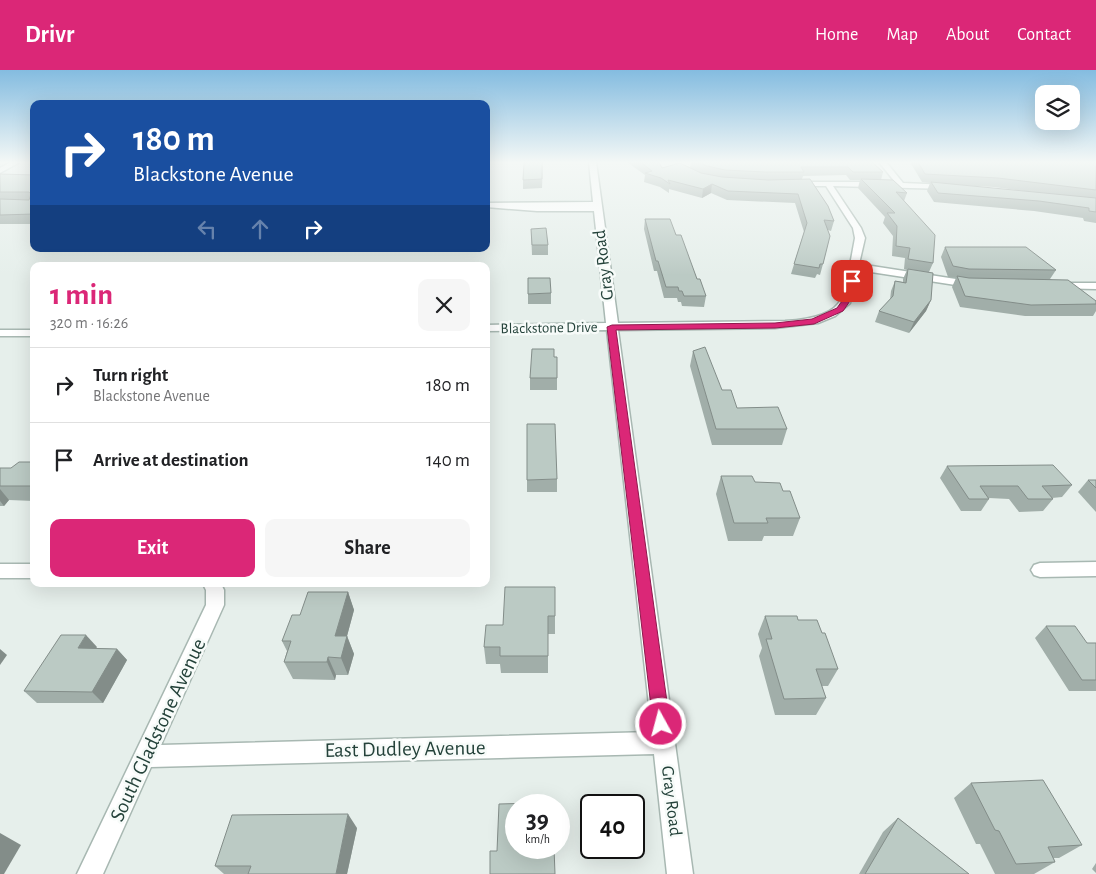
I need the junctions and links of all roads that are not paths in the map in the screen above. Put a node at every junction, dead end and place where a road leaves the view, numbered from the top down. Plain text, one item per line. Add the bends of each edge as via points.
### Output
1 (596, 200) edge
2 (838, 200) edge
3 (490, 206) edge
4 (597, 207) junction
5 (854, 266) junction
6 (986, 286) edge
7 (1046, 286) edge
8 (1096, 286) edge
9 (612, 327) junction
10 (490, 328) edge
11 (0, 333) edge
12 (30, 333) edge
13 (1096, 569) edge
14 (30, 570) edge
15 (1040, 570) dead end
16 (0, 571) edge
17 (214, 587) edge
18 (664, 743) junction
19 (146, 756) junction
20 (90, 874) edge
21 (680, 874) edge

1 - 4 street, Gray Road
2 - 5 street, Blackstone Drive via 859,234
3 - 4 street
4 - 9 street, Gray Road
5 - 6 street
5 - 9 street, Blackstone Drive via 846,301 840,309 814,321 775,325
7 - 8 street
9 - 10 street, Blackstone Drive
9 - 18 street, Gray Road
11 - 12 street
13 - 15 street
14 - 16 street
17 - 19 street, South Gladstone Avenue via 216,605
18 - 19 street, East Dudley Avenue
18 - 21 street, Gray Road
19 - 20 street, South Gladstone Avenue

